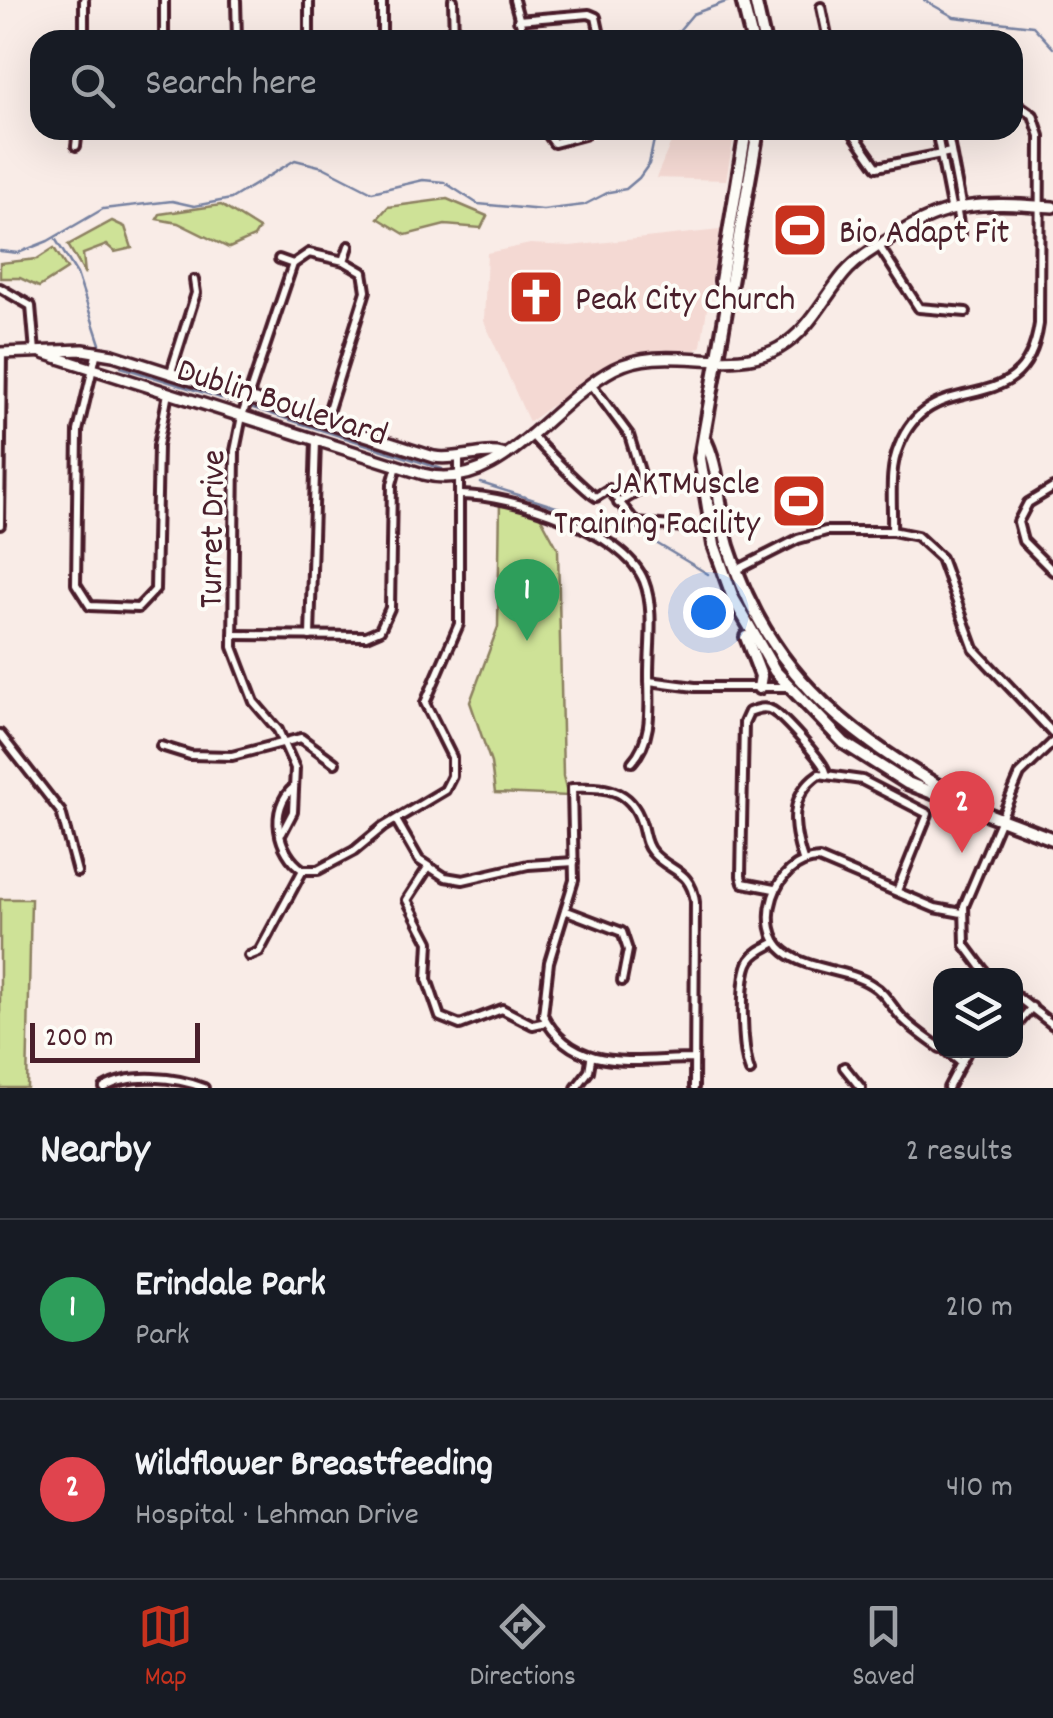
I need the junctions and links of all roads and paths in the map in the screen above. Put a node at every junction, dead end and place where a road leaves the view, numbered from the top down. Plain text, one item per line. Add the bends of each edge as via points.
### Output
1 (84, 0) edge
2 (164, 0) edge
3 (236, 0) edge
4 (309, 0) edge
5 (382, 0) edge
6 (453, 0) edge
7 (514, 0) edge
8 (750, 3) edge
9 (821, 8) dead end
10 (518, 20) junction
11 (84, 30) edge
12 (164, 30) edge
13 (236, 30) edge
14 (309, 30) edge
15 (382, 30) edge
16 (454, 30) edge
17 (522, 30) edge
18 (599, 30) edge
19 (751, 30) edge
20 (760, 30) edge
21 (826, 30) edge
22 (1023, 108) edge
23 (77, 140) edge
24 (744, 140) edge
25 (756, 140) edge
26 (857, 140) edge
27 (938, 140) edge
28 (949, 140) edge
29 (76, 146) dead end
30 (951, 152) junction
31 (940, 154) junction
32 (956, 206) junction
33 (1040, 206) junction
34 (1053, 206) edge
35 (962, 235) dead end
36 (349, 246) dead end
37 (879, 246) junction
38 (279, 259) dead end
39 (344, 261) junction
40 (293, 264) junction
41 (194, 280) dead end
42 (0, 288) edge
43 (726, 298) junction
44 (966, 312) dead end
45 (97, 351) junction
46 (1, 353) edge
47 (39, 353) junction
48 (716, 358) junction
49 (92, 368) junction
50 (171, 372) junction
51 (591, 384) junction
52 (168, 392) junction
53 (249, 397) junction
54 (242, 416) junction
55 (325, 422) junction
56 (530, 433) junction
57 (316, 440) junction
58 (706, 441) junction
59 (502, 454) junction
60 (458, 460) junction
61 (397, 466) junction
62 (460, 478) junction
63 (1053, 488) edge
64 (461, 495) junction
65 (618, 503) junction
66 (0, 525) edge
67 (685, 527) dead end
68 (892, 530) junction
69 (736, 570) junction
70 (1053, 572) edge
71 (733, 598) junction
72 (233, 635) junction
73 (310, 636) junction
74 (649, 681) junction
75 (803, 684) junction
76 (788, 687) junction
77 (758, 688) junction
78 (1053, 733) edge
79 (0, 734) edge
80 (284, 741) junction
81 (1053, 742) edge
82 (161, 746) dead end
83 (632, 762) dead end
84 (334, 763) dead end
85 (826, 772) junction
86 (294, 787) junction
87 (965, 802) junction
88 (1002, 817) junction
89 (396, 820) junction
90 (282, 833) junction
91 (1053, 840) edge
92 (802, 860) junction
93 (574, 862) junction
94 (427, 869) junction
95 (304, 870) junction
96 (77, 872) dead end
97 (774, 889) junction
98 (897, 890) junction
99 (567, 911) junction
100 (962, 914) junction
101 (776, 942) junction
102 (249, 956) dead end
103 (982, 968) edge
104 (622, 981) dead end
105 (1023, 1001) edge
106 (1032, 1007) junction
107 (1023, 1018) edge
108 (546, 1022) junction
109 (1053, 1025) edge
110 (933, 1042) edge
111 (955, 1058) edge
112 (961, 1058) edge
113 (591, 1059) junction
114 (694, 1059) junction
115 (959, 1061) junction
116 (844, 1066) dead end
117 (750, 1070) dead end
118 (104, 1088) edge
119 (204, 1088) edge
120 (576, 1088) edge
121 (694, 1088) edge
122 (862, 1088) edge
123 (948, 1088) edge

1 - 11 street
2 - 12 street
3 - 13 street
4 - 14 street
5 - 15 street
6 - 16 street
7 - 10 street
8 - 19 highway
8 - 20 highway
9 - 21 street
10 - 17 street
10 - 18 street via 588,14 596,16
22 - 33 street via 1038,126
23 - 29 street
24 - 43 highway via 721,280
25 - 43 highway
26 - 31 street via 877,168
27 - 31 street
28 - 30 street
30 - 31 street
30 - 32 street
31 - 32 street
32 - 33 main road, Dublin Boulevard
32 - 35 street
32 - 37 main road, Dublin Boulevard
33 - 34 main road, Dublin Boulevard
33 - 68 street via 1038,336 1024,371 1000,387 940,401 906,432 894,465
36 - 39 street
37 - 44 street via 917,311
37 - 48 main road, Dublin Boulevard via 847,271 806,326 781,347 748,358
38 - 40 street
39 - 40 street via 309,253
39 - 55 street via 363,272 366,291
40 - 53 street, Turret Drive
41 - 50 street via 196,293
42 - 47 street via 32,306
43 - 48 highway
45 - 47 main road, Dublin Boulevard
45 - 49 street
45 - 50 main road, Dublin Boulevard
46 - 47 main road, Dublin Boulevard
46 - 66 street
47 - 49 main road, Dublin Boulevard
48 - 51 main road, Dublin Boulevard via 635,361
48 - 58 highway
49 - 52 main road, Dublin Boulevard
49 - 52 street via 78,431 76,584 90,606 138,608 155,590 158,446
50 - 53 main road, Dublin Boulevard
51 - 56 main road, Dublin Boulevard
51 - 65 street via 629,435 645,487
52 - 54 main road, Dublin Boulevard
53 - 54 street, Turret Drive
53 - 55 main road, Dublin Boulevard
54 - 57 main road, Dublin Boulevard
54 - 72 street, Turret Drive via 235,451
55 - 60 main road, Dublin Boulevard
56 - 59 main road, Dublin Boulevard
56 - 65 street via 580,480 585,493 596,498 609,490
57 - 61 main road, Dublin Boulevard
57 - 73 street
58 - 69 highway
58 - 71 highway via 700,458 705,503
59 - 60 main road, Dublin Boulevard
59 - 62 main road, Dublin Boulevard via 496,464
60 - 62 street
61 - 62 main road, Dublin Boulevard
61 - 73 street via 388,619 366,636
62 - 64 street
63 - 70 street via 1028,503 1018,522 1024,541
64 - 74 street via 538,512 625,553 648,595
64 - 89 street via 459,624 425,703 449,750 452,776 440,796
65 - 67 street via 636,524
68 - 69 street via 817,533
68 - 78 street via 917,536 936,551 974,650
69 - 75 highway via 765,631
71 - 76 highway
71 - 77 highway via 759,670
72 - 73 street
72 - 80 street, Turret Drive via 238,670
74 - 77 street
74 - 83 street via 646,738
75 - 76 highway
75 - 87 highway via 867,743
76 - 77 street
76 - 87 highway via 826,728 878,766
79 - 96 street via 61,812
80 - 82 street via 232,756
80 - 84 street via 307,740
80 - 86 street, Turret Drive via 295,768
81 - 88 street via 1024,767
85 - 92 street via 808,783 792,820
85 - 97 street via 778,714 750,712 744,723 741,876 743,883
85 - 98 street via 862,780 927,813
86 - 90 street, Turret Drive via 293,812
86 - 90 street, Turret Drive via 281,802
87 - 88 highway
88 - 91 highway
88 - 100 street
89 - 94 street
89 - 95 street via 354,852
90 - 95 street via 285,852
92 - 97 street
92 - 98 street via 826,860
93 - 94 street via 462,880
93 - 99 street
93 - 114 street via 572,788 602,787 624,795 649,848 692,886
94 - 108 street via 407,900 430,942 427,978 440,1017 460,1025 502,1009 533,1025
95 - 102 street via 259,952
97 - 101 street
98 - 100 street
99 - 104 street via 622,932 628,950
99 - 108 street via 549,962
100 - 103 street via 967,949
101 - 110 street via 791,956 874,986
101 - 117 street via 756,953 745,972 744,1057
105 - 106 street
106 - 107 street
106 - 109 street
108 - 113 street via 568,1048
111 - 115 street
112 - 115 street
113 - 114 street
113 - 120 street
114 - 121 street
115 - 123 street
116 - 122 street
118 - 119 street via 158,1079

